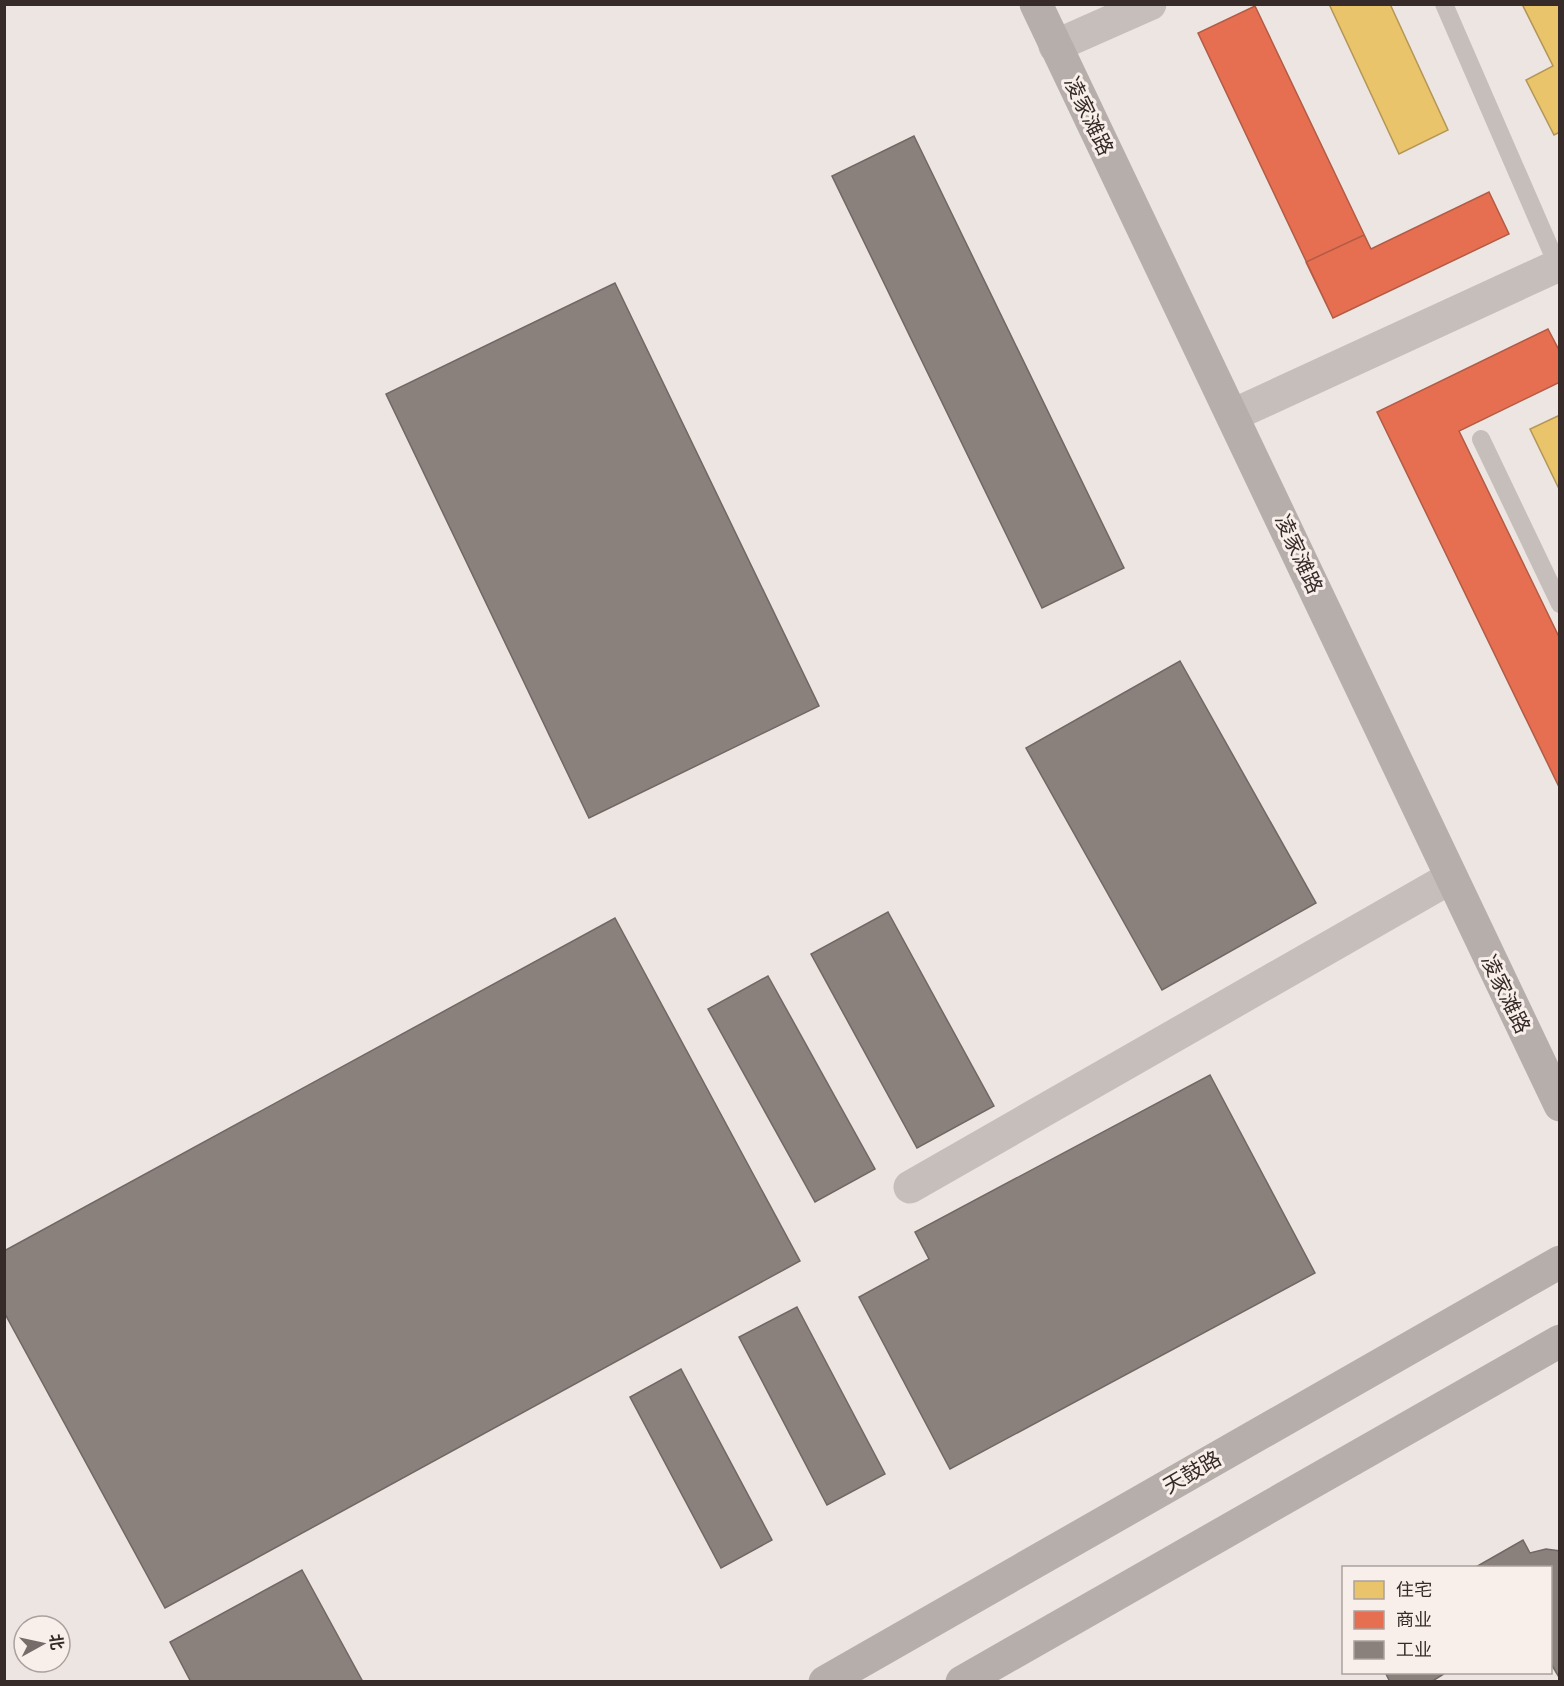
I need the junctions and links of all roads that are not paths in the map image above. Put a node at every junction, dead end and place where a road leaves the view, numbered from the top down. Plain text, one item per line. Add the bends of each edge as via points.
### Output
1 (1036, 4) edge
2 (1150, 4) edge
3 (1444, 4) edge
4 (1055, 46) junction
5 (1558, 269) edge
6 (1233, 415) junction
7 (1481, 439) dead end
8 (1560, 604) edge
9 (1450, 879) junction
10 (1560, 1105) edge
11 (910, 1187) dead end
12 (1560, 1262) edge
13 (1560, 1341) edge
14 (825, 1682) edge
15 (962, 1682) edge

1 - 4 main road, 凌家滩路
2 - 4 street
3 - 5 lane
4 - 6 main road, 凌家滩路
5 - 6 street
6 - 9 main road, 凌家滩路
7 - 8 lane
9 - 10 main road, 凌家滩路
9 - 11 street
12 - 14 main road, 天鼓路
13 - 15 main road

